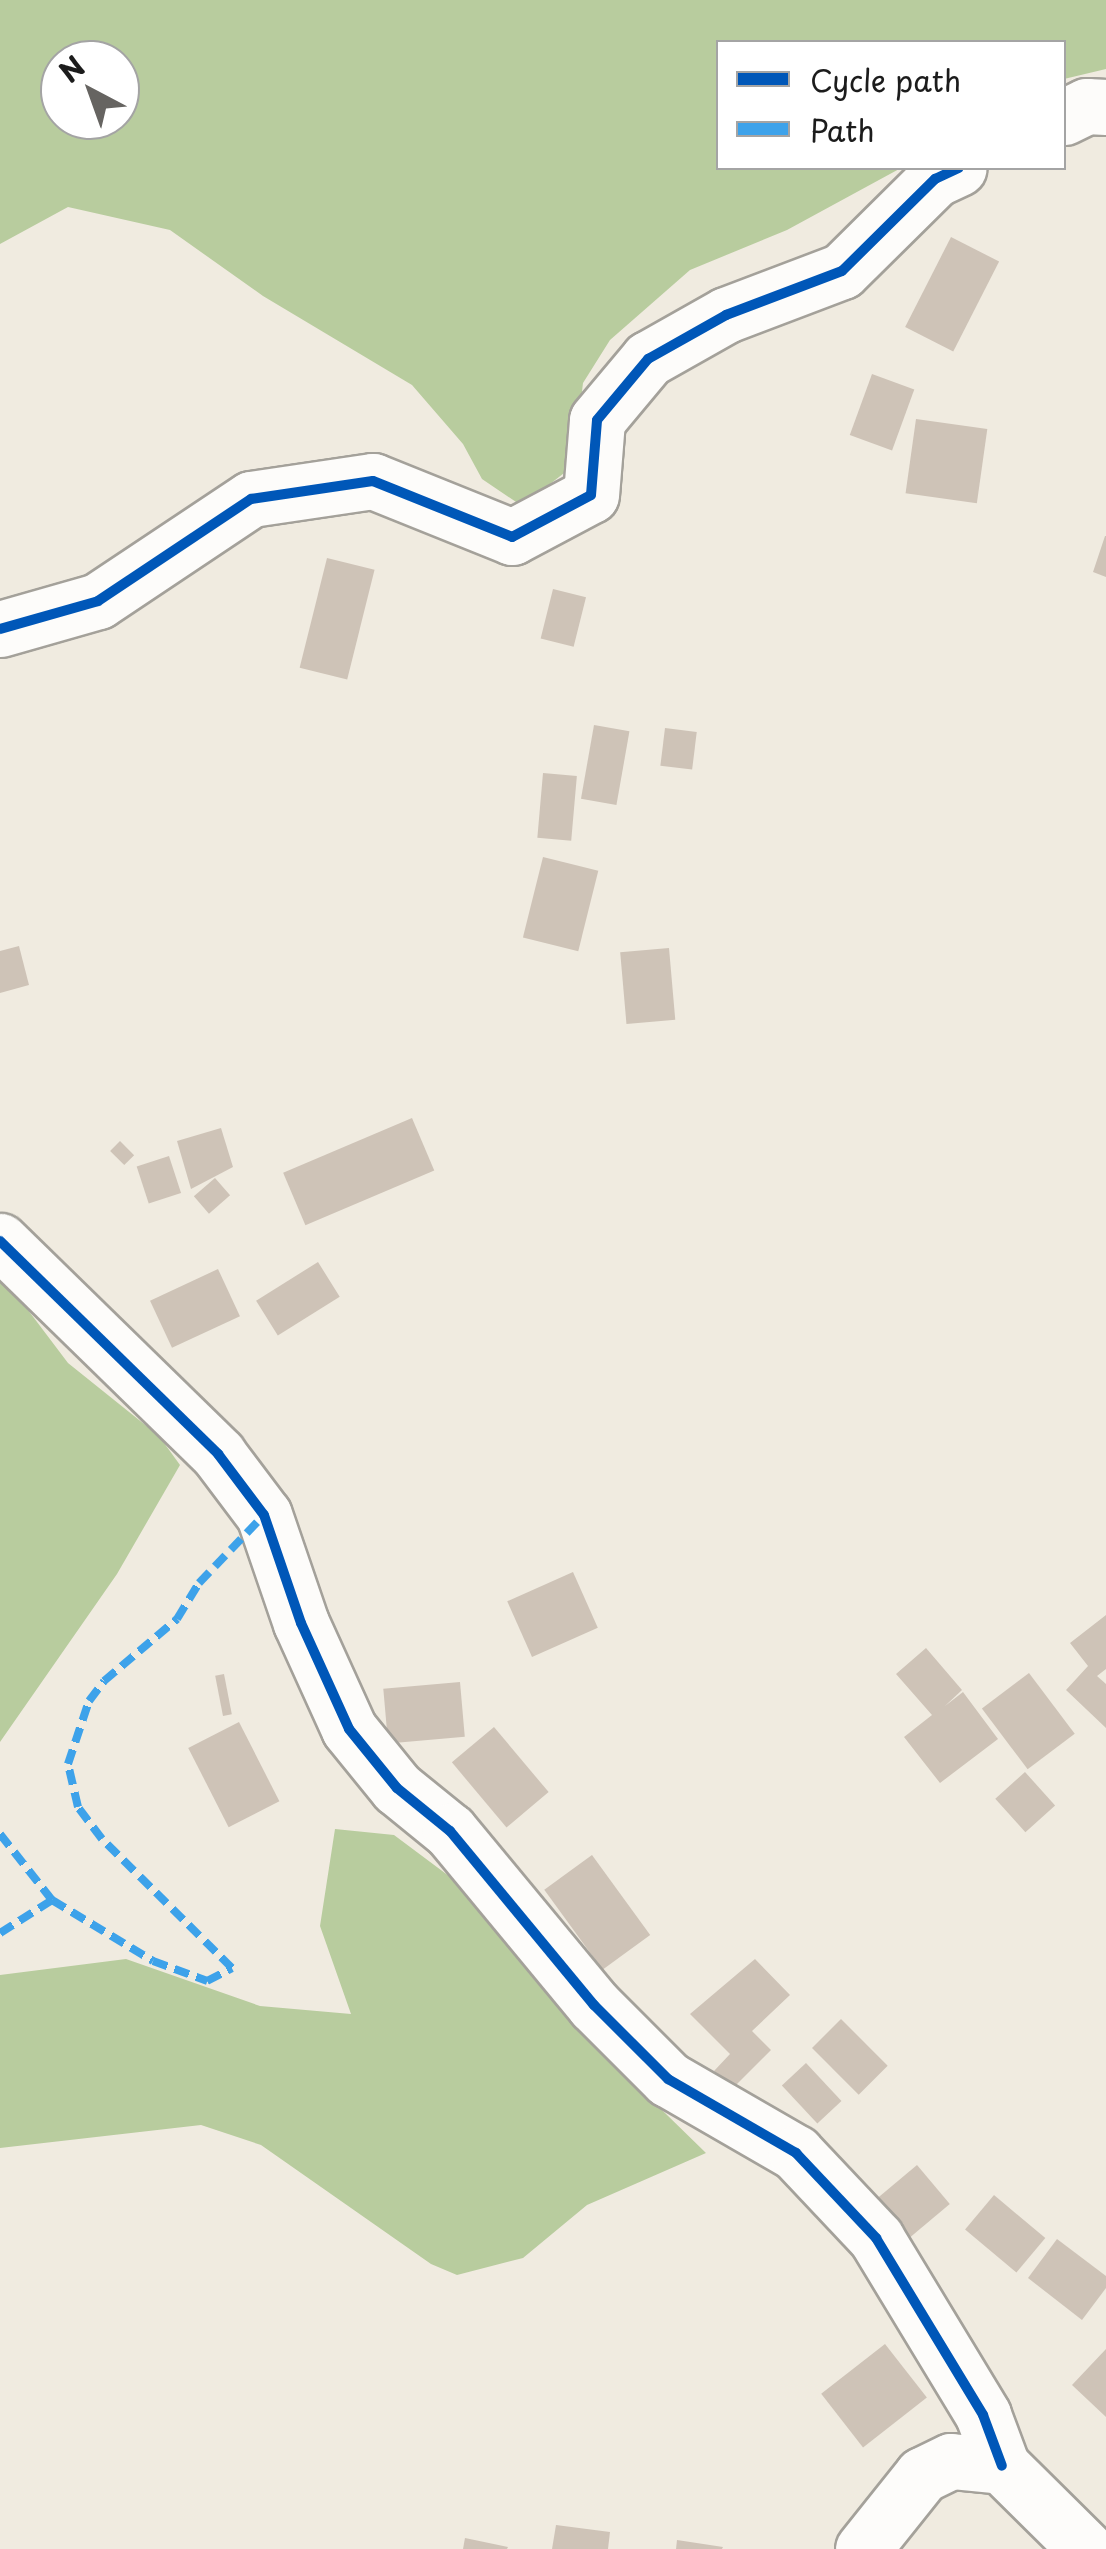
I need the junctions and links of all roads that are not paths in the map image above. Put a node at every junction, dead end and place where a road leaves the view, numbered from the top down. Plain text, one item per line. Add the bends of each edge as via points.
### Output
1 (1106, 108) edge
2 (1066, 116) edge
3 (954, 170) edge
4 (0, 630) edge
5 (0, 1241) edge
6 (1002, 2466) junction
7 (864, 2549) edge
8 (1086, 2549) edge

1 - 2 street via 1087,106
3 - 4 street via 934,179 842,271 726,315 648,359 597,420 591,494 512,537 373,481 251,499 98,601
5 - 6 street via 218,1454 264,1515 301,1623 349,1728 397,1788 450,1831 594,2005 668,2079 796,2153 876,2238 982,2415
6 - 7 street via 952,2461 922,2475
6 - 8 street

